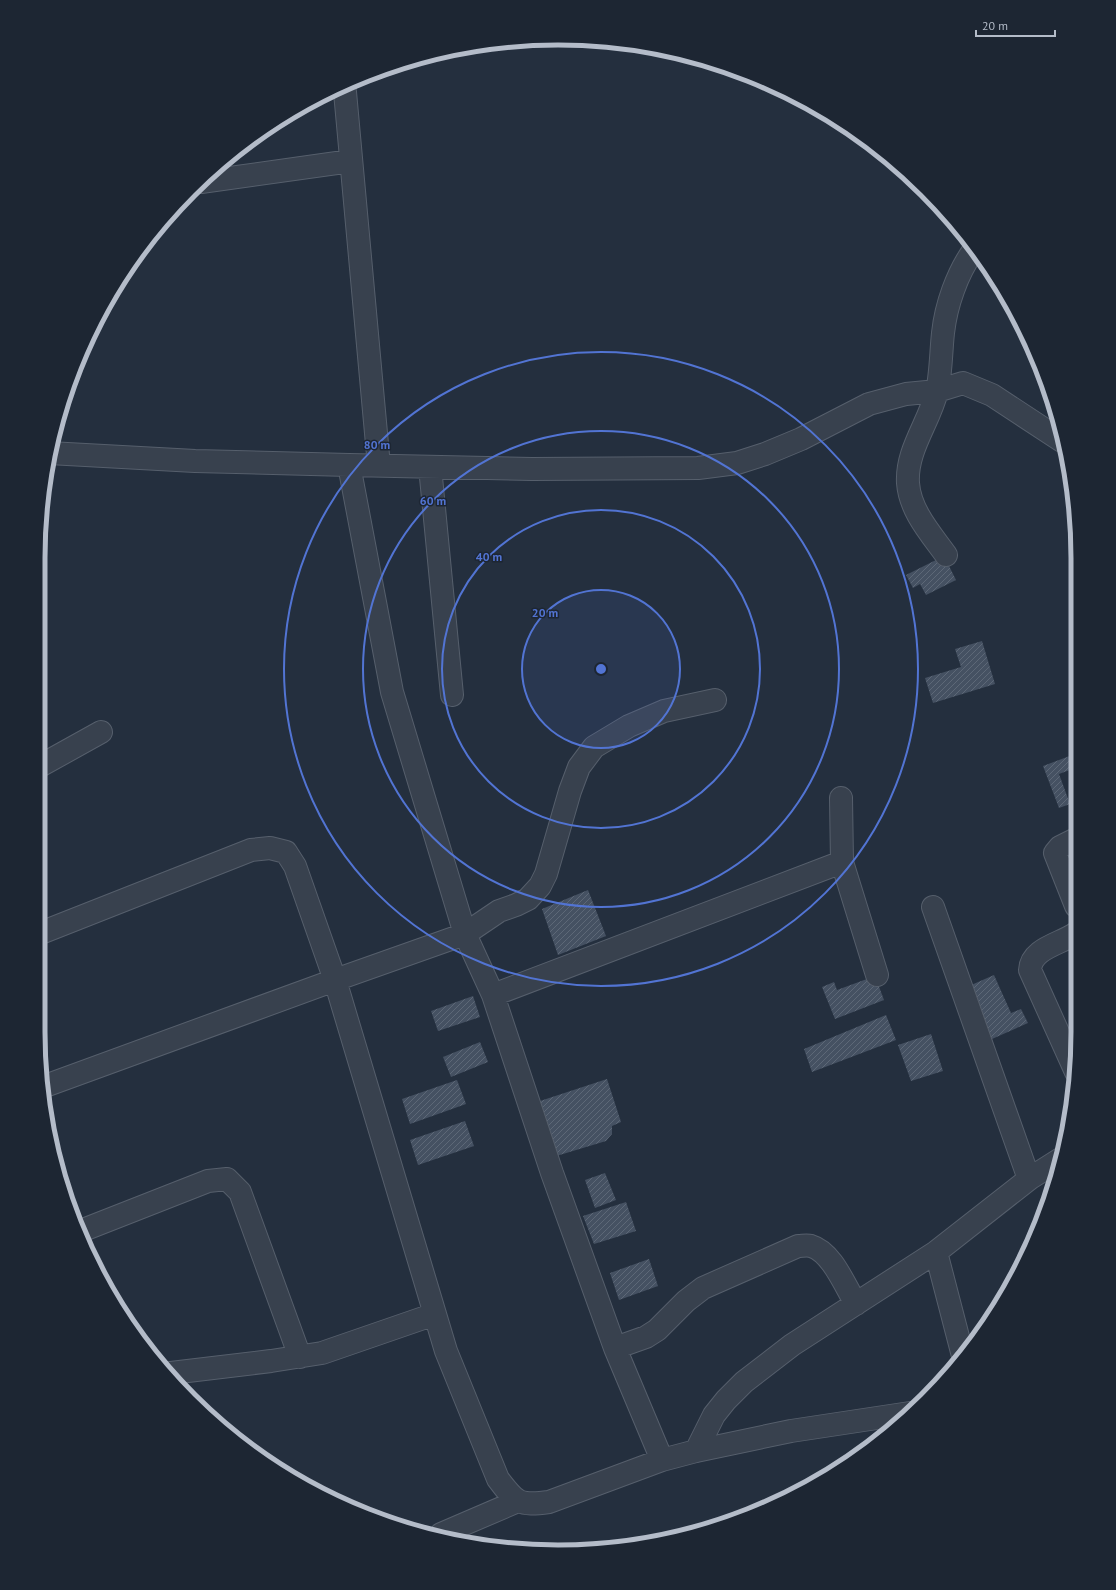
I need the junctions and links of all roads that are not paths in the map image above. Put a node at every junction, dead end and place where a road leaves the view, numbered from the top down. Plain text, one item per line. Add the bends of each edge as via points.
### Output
1 (345, 92) edge
2 (351, 161) junction
3 (211, 181) edge
4 (971, 254) edge
5 (937, 391) junction
6 (1057, 437) edge
7 (56, 453) edge
8 (349, 466) junction
9 (380, 466) junction
10 (430, 467) junction
11 (946, 555) dead end
12 (452, 695) dead end
13 (715, 700) dead end
14 (101, 732) dead end
15 (45, 763) edge
16 (841, 798) dead end
17 (1071, 842) edge
18 (842, 862) junction
19 (1071, 893) edge
20 (933, 907) dead end
21 (45, 931) edge
22 (465, 934) junction
23 (1071, 936) edge
24 (877, 975) dead end
25 (335, 980) junction
26 (493, 995) junction
27 (1070, 1059) edge
28 (48, 1085) edge
29 (1054, 1163) edge
30 (1029, 1179) junction
31 (85, 1229) edge
32 (936, 1252) junction
33 (856, 1304) junction
34 (435, 1314) junction
35 (615, 1348) junction
36 (961, 1349) edge
37 (300, 1357) junction
38 (174, 1373) edge
39 (900, 1415) edge
40 (696, 1452) junction
41 (662, 1460) junction
42 (518, 1501) junction
43 (445, 1532) edge

1 - 2 street
2 - 3 street
2 - 9 street
4 - 5 street via 952,292 943,331
5 - 6 street via 963,383 992,395
5 - 10 street via 906,394 869,404 801,439 737,464 698,468
5 - 11 street via 909,462 908,484 913,507
7 - 8 street
8 - 9 street
8 - 22 street via 392,692
9 - 10 street
10 - 12 street
13 - 22 street via 664,711 629,726 594,747 579,767 540,886 528,899 499,911
14 - 15 street
16 - 18 street
17 - 19 street via 1055,853
18 - 24 street
18 - 26 street
20 - 30 street
21 - 25 street via 251,850 270,848 286,852 295,866
22 - 25 street
22 - 26 street
23 - 27 street via 1036,956 1030,964 1030,970
25 - 28 street
25 - 34 street
26 - 35 street via 552,1173
29 - 30 street
30 - 32 street
31 - 37 street via 208,1181 227,1179 240,1192
32 - 33 street
32 - 36 street
33 - 35 street via 825,1254 817,1248 798,1246 703,1288 657,1330 646,1337
33 - 40 street via 792,1345 744,1382 714,1415
34 - 37 street via 322,1353
34 - 42 street via 446,1352 498,1479 508,1493
35 - 41 street
37 - 38 street
39 - 40 street via 791,1431
40 - 41 street
41 - 42 street via 549,1502 530,1504
42 - 43 street

